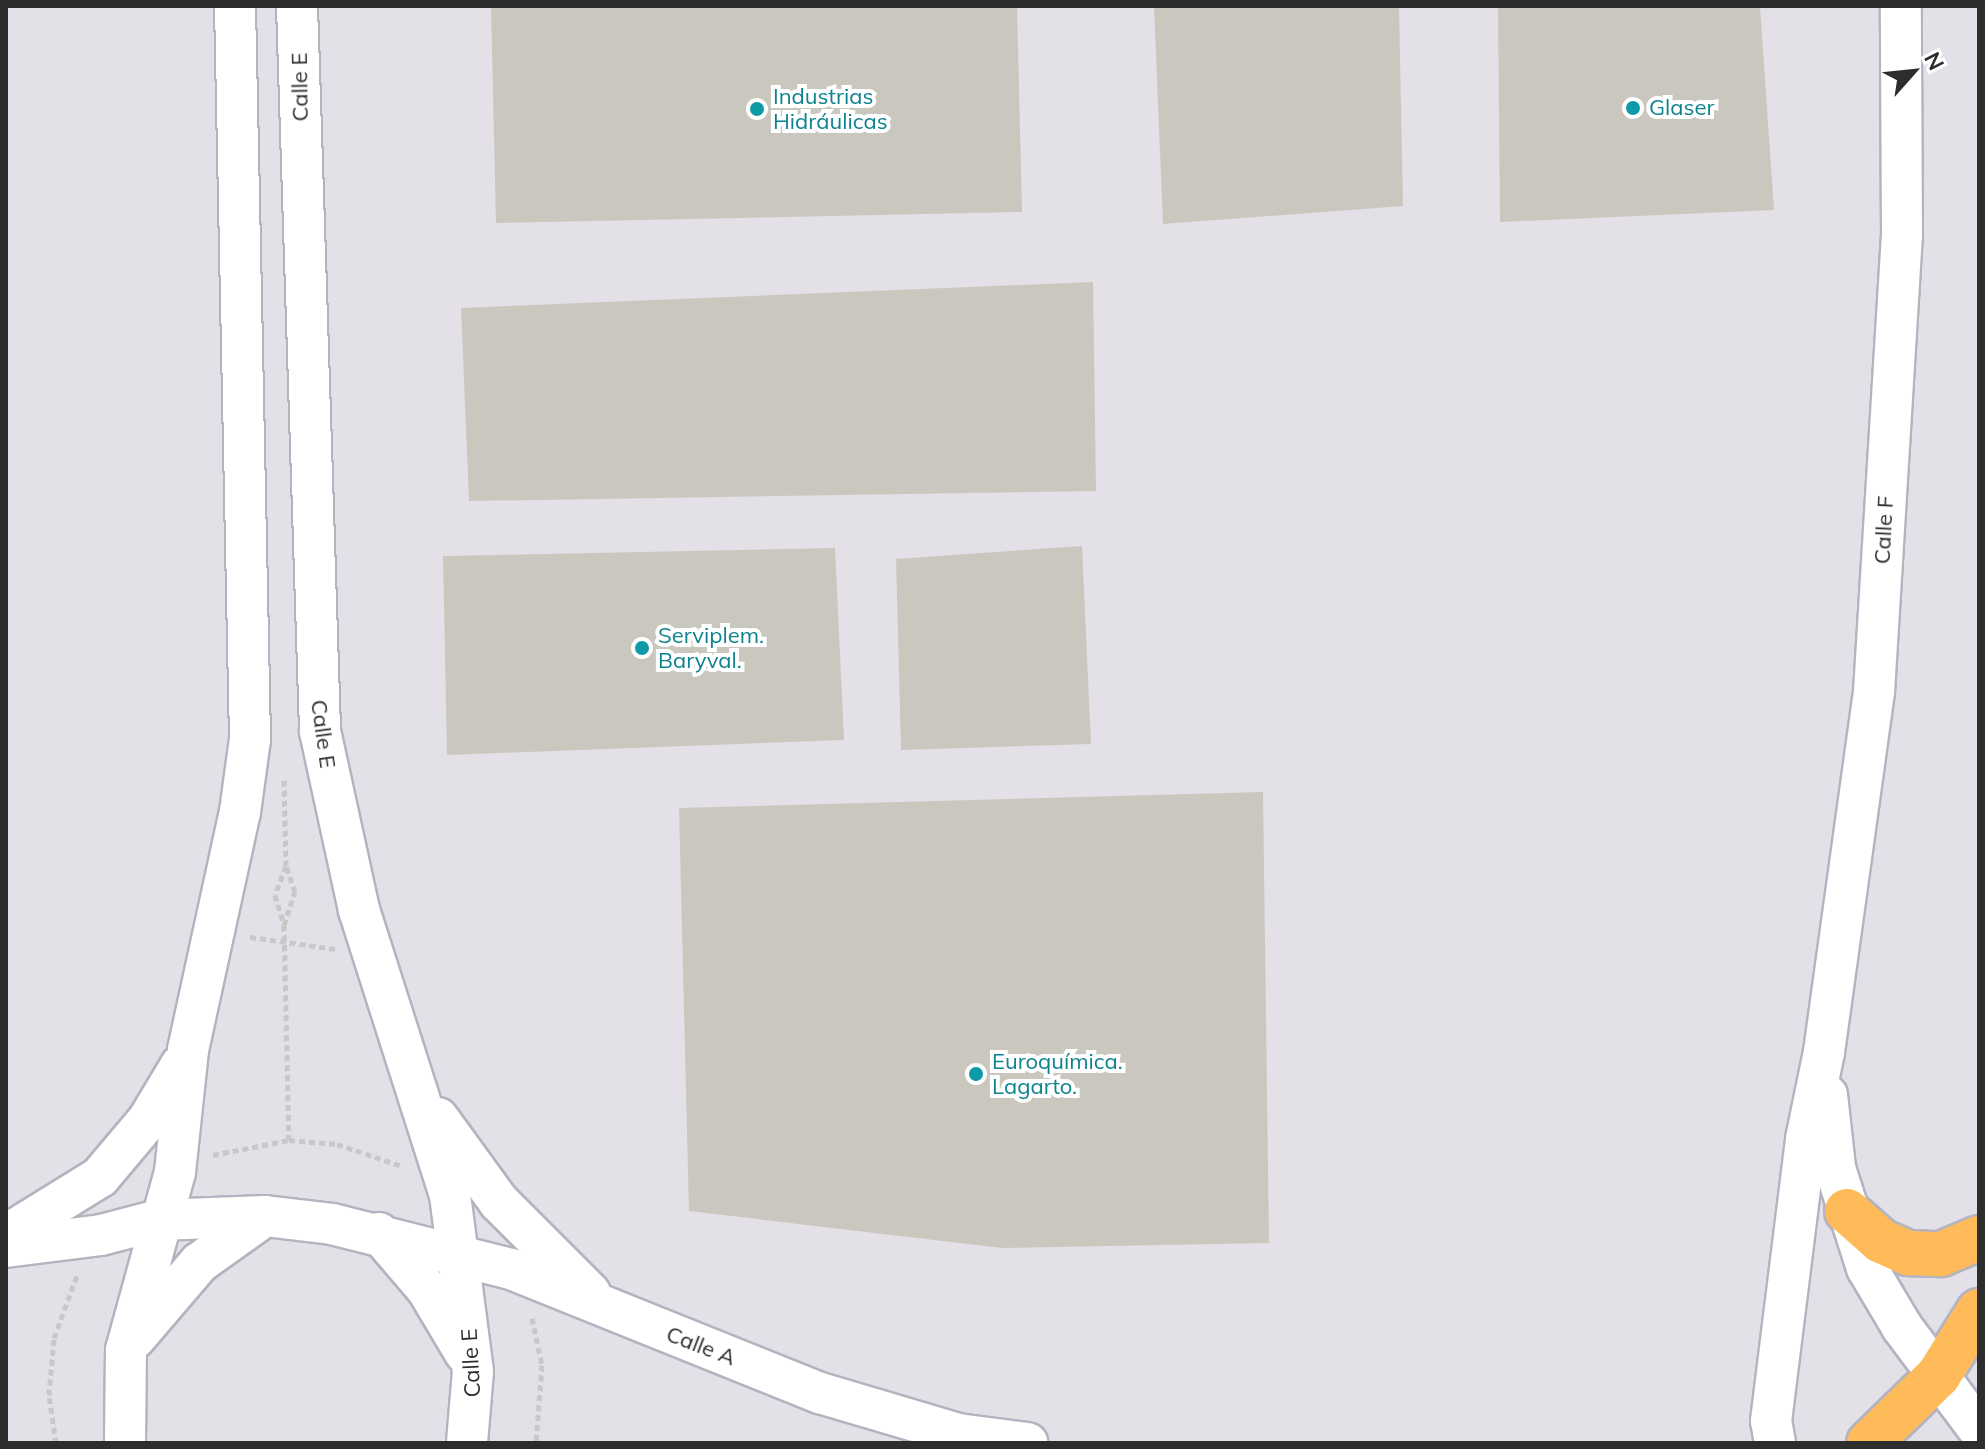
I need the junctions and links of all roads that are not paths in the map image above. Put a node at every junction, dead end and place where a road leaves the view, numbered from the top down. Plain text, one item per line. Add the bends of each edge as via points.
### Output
1 (235, 6) edge
2 (297, 6) edge
3 (1901, 6) edge
4 (188, 1050) junction
5 (1824, 1052) junction
6 (409, 1075) junction
7 (1847, 1211) junction
8 (265, 1216) junction
9 (159, 1220) junction
10 (379, 1233) junction
11 (6, 1235) edge
12 (1979, 1238) edge
13 (6, 1247) edge
14 (456, 1252) junction
15 (607, 1310) junction
16 (1979, 1311) edge
17 (126, 1350) junction
18 (473, 1371) junction
19 (1938, 1376) junction
20 (1979, 1430) edge
21 (131, 1432) edge
22 (1768, 1436) edge
23 (467, 1443) edge
24 (1027, 1443) edge
25 (1869, 1443) edge

1 - 4 street via 253,704 240,812
2 - 6 street, Calle E via 318,702 336,821
3 - 5 street, Calle F via 1902,235 1874,692
4 - 9 street via 175,1172
4 - 11 street via 148,1120 100,1177
5 - 7 street via 1829,1128
5 - 22 street via 1806,1139
6 - 14 street, Calle E via 450,1195
6 - 15 street via 499,1202
7 - 12 highway via 1881,1241 1908,1253 1941,1254
7 - 19 street via 1877,1290
8 - 9 street, Calle A
8 - 10 street, Calle A
8 - 17 street via 199,1263
9 - 13 street, Calle A via 101,1235
9 - 17 street
10 - 14 street, Calle A
10 - 18 street via 427,1289
14 - 15 street, Calle A
14 - 18 street, Calle E
15 - 24 street, Calle A via 820,1393 958,1434
16 - 19 highway
17 - 21 street
18 - 23 street, Calle E
19 - 20 street
19 - 25 highway

